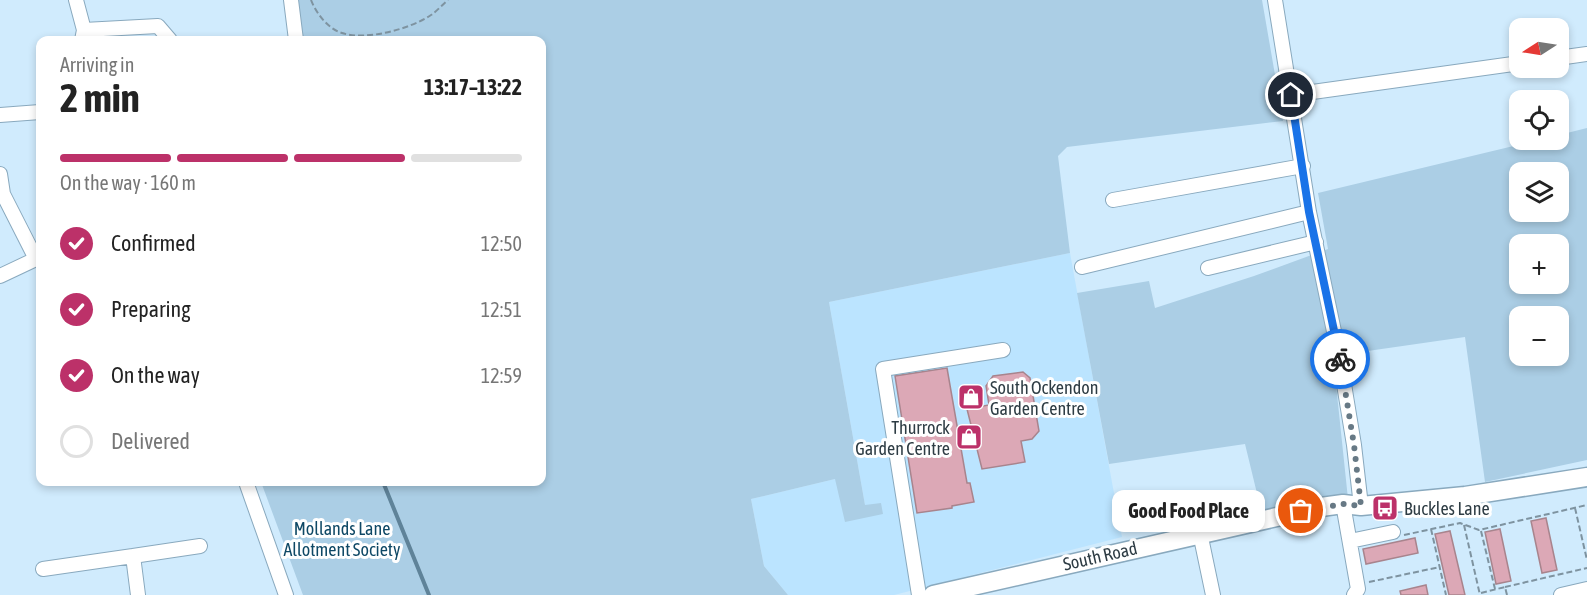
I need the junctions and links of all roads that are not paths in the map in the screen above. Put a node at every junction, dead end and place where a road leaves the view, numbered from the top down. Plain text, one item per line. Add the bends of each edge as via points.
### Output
1 (76, 0) edge
2 (291, 0) edge
3 (1275, 0) edge
4 (83, 35) edge
5 (167, 36) edge
6 (296, 36) edge
7 (1587, 54) edge
8 (1569, 56) edge
9 (1509, 65) edge
10 (1291, 95) junction
11 (36, 112) edge
12 (0, 115) edge
13 (1303, 166) junction
14 (0, 174) edge
15 (1113, 200) dead end
16 (1309, 212) junction
17 (1316, 242) junction
18 (1082, 267) dead end
19 (1208, 268) dead end
20 (0, 276) edge
21 (1003, 350) dead end
22 (1587, 477) edge
23 (247, 486) edge
24 (1352, 505) junction
25 (1393, 532) road end
26 (1200, 533) junction
27 (1350, 541) junction
28 (200, 546) dead end
29 (133, 556) junction
30 (43, 569) dead end
31 (1587, 589) edge
32 (138, 595) edge
33 (286, 595) edge
34 (919, 595) edge
35 (933, 595) edge
36 (1213, 595) edge
37 (1354, 595) edge
38 (1561, 595) edge

1 - 4 street
2 - 6 street
3 - 10 street
4 - 5 street via 158,26
7 - 8 street
9 - 10 street
10 - 13 street
11 - 12 street
13 - 15 street
13 - 16 street
14 - 20 street via 3,194 36,259
16 - 17 street
16 - 18 street
17 - 19 street
17 - 24 street via 1354,445
21 - 34 street via 883,369
22 - 24 main road, South Road via 1465,496
23 - 33 street
24 - 26 main road, South Road via 1321,507
24 - 27 street
25 - 27 street
26 - 35 main road, South Road
26 - 36 street
27 - 37 street via 1358,588
28 - 29 street
29 - 30 street
29 - 32 street
31 - 38 street

